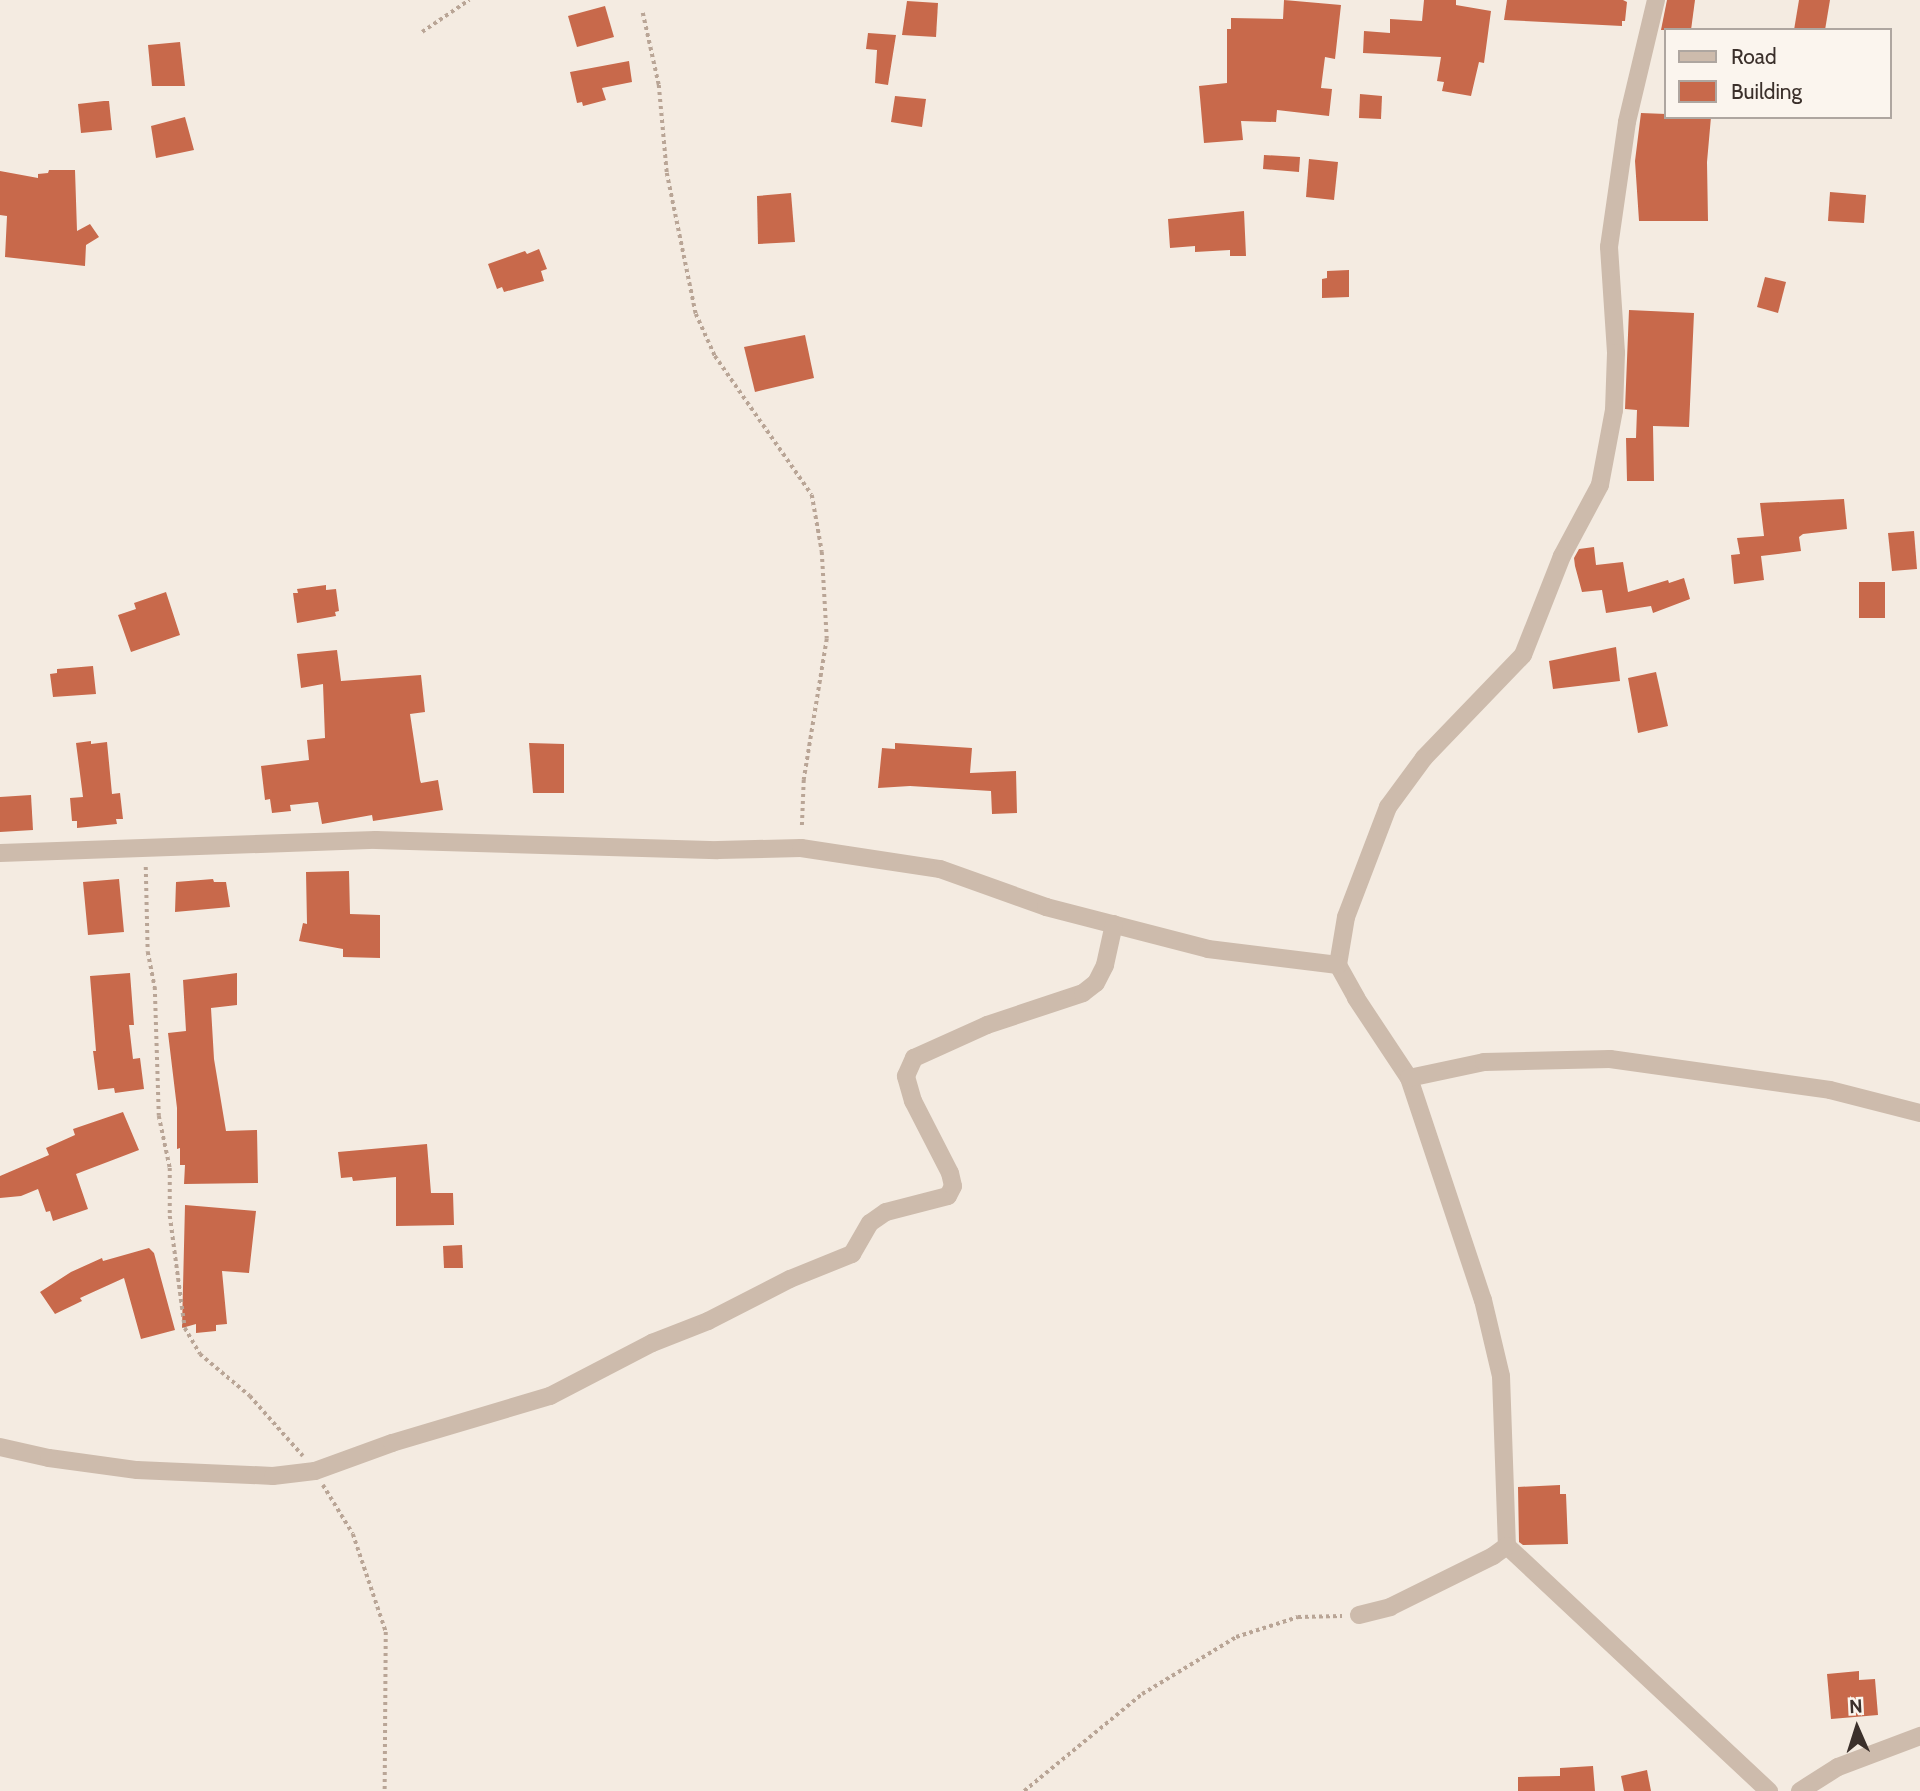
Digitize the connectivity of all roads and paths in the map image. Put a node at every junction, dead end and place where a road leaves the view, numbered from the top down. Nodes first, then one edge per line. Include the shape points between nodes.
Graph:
1 (469, 0) edge
2 (1656, 0) edge
3 (643, 13) dead end
4 (422, 32) dead end
5 (145, 847) junction
6 (801, 848) junction
7 (0, 853) edge
8 (1114, 924) junction
9 (1338, 965) junction
10 (1409, 1078) junction
11 (1920, 1113) edge
12 (0, 1447) edge
13 (314, 1471) junction
14 (1507, 1546) junction
15 (1359, 1615) joint
16 (1920, 1736) edge
17 (384, 1791) edge
18 (1024, 1791) edge
19 (1769, 1791) edge
20 (1800, 1791) edge

1 - 4 path
2 - 9 street via 1627,122 1609,247 1616,353 1614,411 1600,485 1562,556 1523,655 1424,758 1388,807 1346,917
3 - 6 path via 659,85 669,185 696,314 715,356 812,495 822,552 827,639 804,780
5 - 6 street via 376,840 718,850
5 - 7 street
5 - 13 path via 159,1116 170,1168 170,1216 185,1328 200,1354 289,1436
6 - 8 street via 940,869 1045,907
8 - 9 street via 1208,949
8 - 13 street via 1105,965 1096,983 1083,993 987,1025 914,1058 906,1076 950,1173 953,1186 948,1196 886,1212 870,1223 852,1254 652,1343 550,1396
9 - 10 street
10 - 11 street via 1484,1062 1610,1059 1830,1090
10 - 14 street via 1483,1300 1502,1376
12 - 13 street via 137,1470 273,1476
13 - 17 path via 353,1534 386,1632
14 - 15 street via 1390,1607
14 - 19 street
15 - 18 path via 1298,1617 1236,1637 1142,1694
16 - 20 street via 1838,1768

